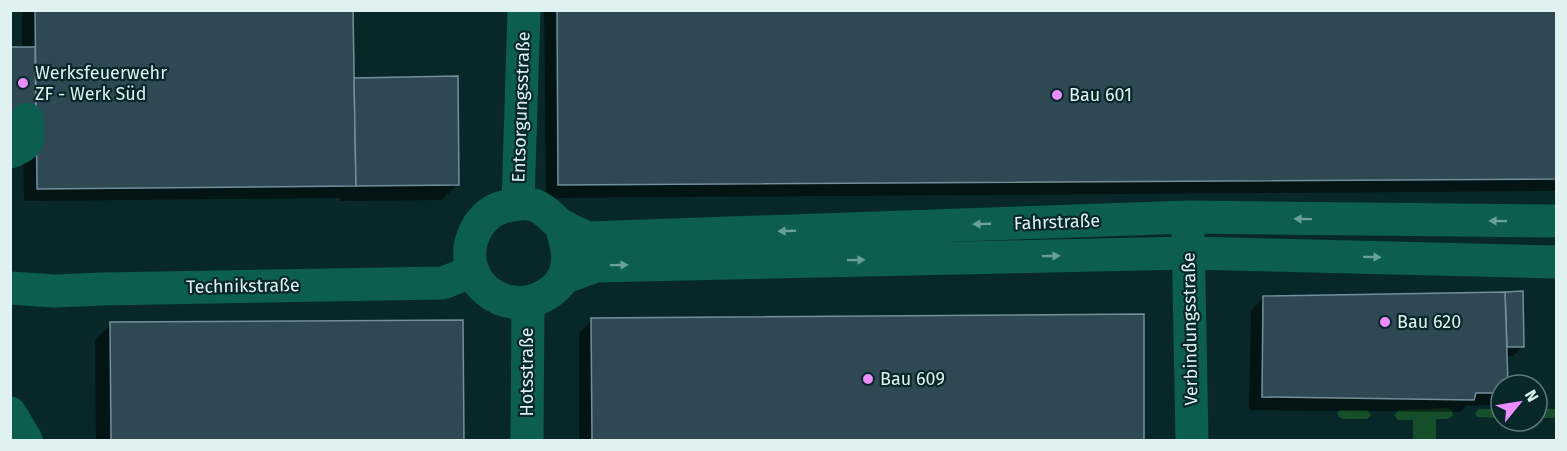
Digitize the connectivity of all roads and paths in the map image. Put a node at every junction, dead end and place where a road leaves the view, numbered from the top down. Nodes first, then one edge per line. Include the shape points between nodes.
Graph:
1 (524, 10) edge
2 (518, 203) junction
3 (1189, 217) junction
4 (1456, 220) junction
5 (1557, 221) edge
6 (561, 226) junction
7 (1188, 253) junction
8 (1454, 260) junction
9 (1557, 262) edge
10 (473, 271) junction
11 (563, 278) junction
12 (10, 288) edge
13 (528, 303) junction
14 (10, 413) edge
15 (26, 441) edge
16 (527, 441) edge
17 (1192, 441) edge

1 - 2 lane, Entsorgungsstraße
2 - 6 lane via 534,205 549,213
2 - 10 lane via 495,209 482,220 469,252
4 -> 3 lane, Fahrstraße
3 -> 6 lane, Fahrstraße via 588,238
3 - 7 lane, Verbindungsstraße
5 -> 4 lane, Fahrstraße
4 - 8 lane
6 - 11 lane via 569,262
7 -> 8 lane, Fahrstraße
11 -> 7 lane, Fahrstraße via 596,266
7 - 17 lane, Verbindungsstraße
8 - 9 lane, Fahrstraße
10 - 12 lane, Technikstraße via 442,283 55,291
10 - 13 lane via 490,295 510,303
11 - 13 lane via 544,297
13 - 16 lane, Hotsstraße
14 - 15 lane

